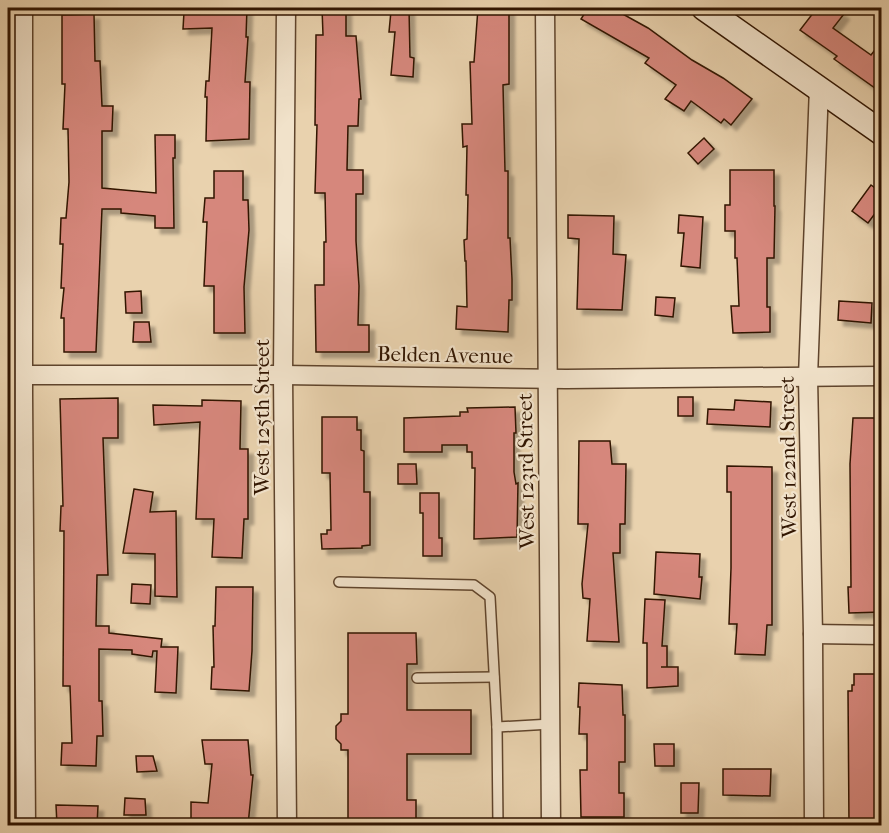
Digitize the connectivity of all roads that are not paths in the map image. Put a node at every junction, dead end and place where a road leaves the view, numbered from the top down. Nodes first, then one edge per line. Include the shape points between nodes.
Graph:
1 (23, 8) edge
2 (286, 8) edge
3 (545, 8) edge
4 (704, 8) edge
5 (819, 87) junction
6 (882, 132) edge
7 (15, 375) edge
8 (283, 375) junction
9 (882, 376) edge
10 (808, 377) junction
11 (547, 379) junction
12 (339, 582) dead end
13 (813, 634) junction
14 (882, 635) edge
15 (494, 677) junction
16 (417, 678) dead end
17 (551, 724) junction
18 (497, 727) junction
19 (26, 825) edge
20 (287, 825) edge
21 (498, 825) edge
22 (551, 825) edge
23 (814, 825) edge

1 - 7 street
2 - 8 street, West 125th Street
3 - 11 street, West 123rd Street
4 - 5 street
5 - 6 street
5 - 10 street, West 122nd Street
7 - 8 street, Belden Avenue
7 - 19 street
8 - 11 street, Belden Avenue
8 - 20 street, West 125th Street
9 - 10 street, Belden Avenue
10 - 11 street, Belden Avenue
10 - 13 street, West 122nd Street
11 - 17 street, West 123rd Street
12 - 15 lane via 474,585 490,597
13 - 14 street
13 - 23 street, West 122nd Street
15 - 16 lane
15 - 18 lane
17 - 18 lane
17 - 22 street, West 123rd Street
18 - 21 lane

